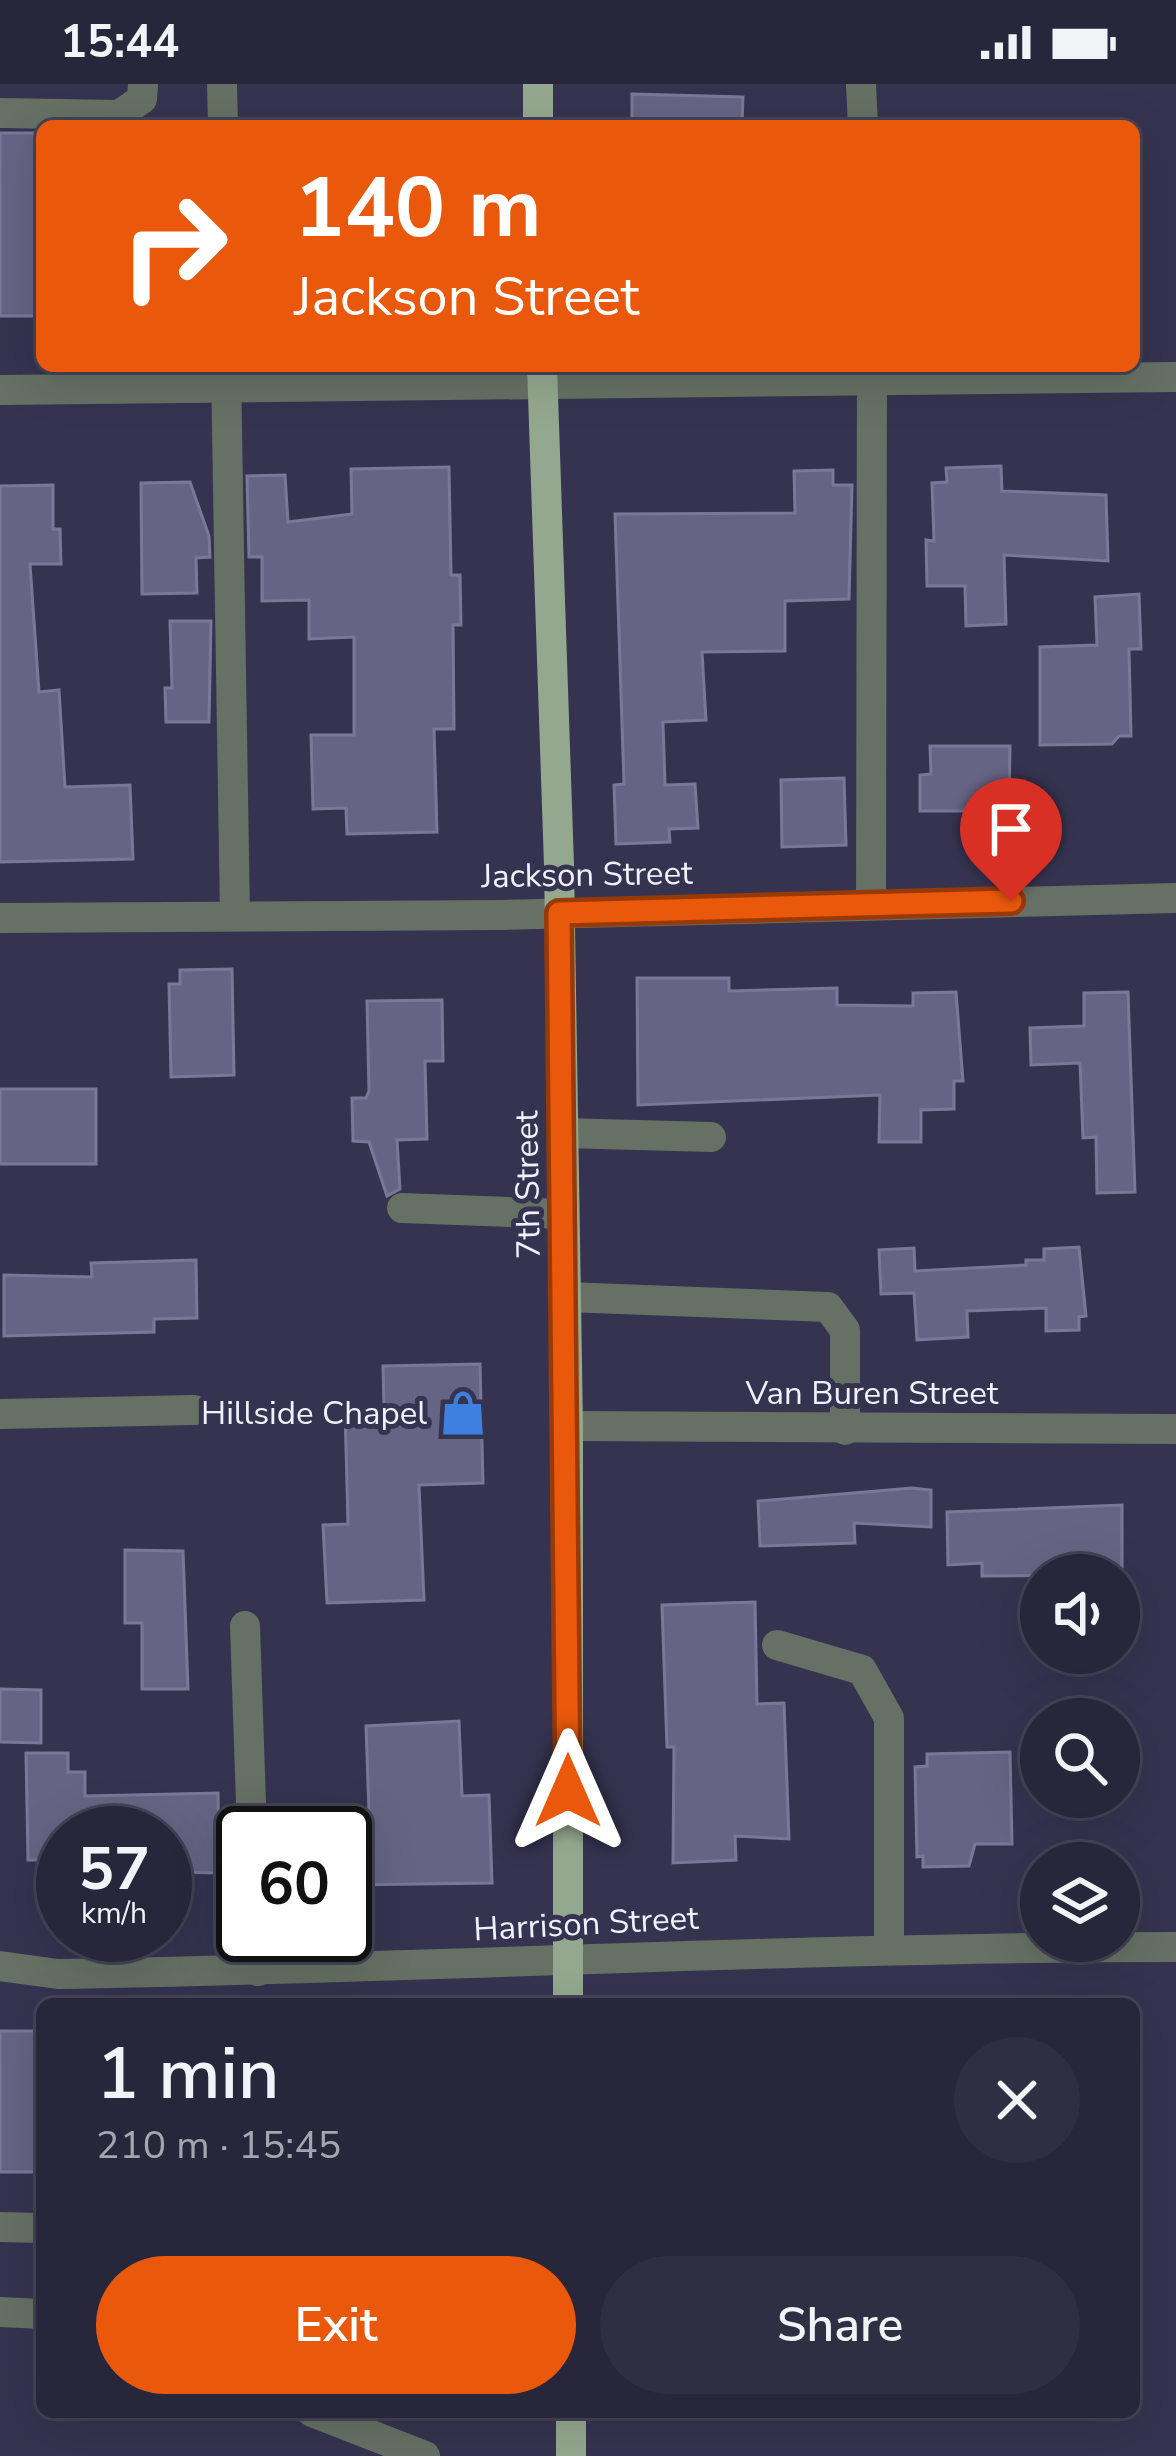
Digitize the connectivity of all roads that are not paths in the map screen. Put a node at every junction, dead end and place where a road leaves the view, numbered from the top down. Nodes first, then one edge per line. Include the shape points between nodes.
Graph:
1 (143, 84) edge
2 (222, 84) edge
3 (538, 84) edge
4 (861, 84) edge
5 (0, 112) edge
6 (223, 120) edge
7 (538, 120) edge
8 (863, 120) edge
9 (872, 373) edge
10 (542, 375) edge
11 (430, 376) edge
12 (226, 377) edge
13 (1176, 377) edge
14 (0, 390) edge
15 (1176, 898) edge
16 (872, 902) junction
17 (559, 913) junction
18 (235, 916) junction
19 (0, 918) edge
20 (563, 1133) junction
21 (711, 1137) dead end
22 (402, 1208) dead end
23 (564, 1214) junction
24 (566, 1297) junction
25 (194, 1410) dead end
26 (0, 1414) edge
27 (568, 1426) junction
28 (1176, 1429) edge
29 (845, 1430) junction
30 (245, 1626) dead end
31 (777, 1645) dead end
32 (251, 1806) edge
33 (889, 1947) junction
34 (1176, 1947) edge
35 (568, 1960) junction
36 (258, 1962) edge
37 (0, 1966) edge
38 (258, 1971) junction
39 (568, 1998) edge
40 (0, 2227) edge
41 (36, 2228) edge
42 (0, 2312) edge
43 (36, 2314) edge
44 (571, 2418) edge
45 (359, 2422) edge
46 (425, 2456) edge
47 (571, 2456) edge

1 - 5 street via 142,99 119,115
2 - 6 street
3 - 7 main road
4 - 8 street
9 - 10 street
9 - 13 street
9 - 16 street
10 - 11 street
10 - 17 main road, 7th Street
11 - 12 street
12 - 14 street
12 - 18 street
15 - 16 street, Jackson Street
16 - 17 street, Jackson Street
17 - 18 street, Jackson Street
17 - 20 main road, 7th Street
18 - 19 street, Jackson Street
20 - 21 street
20 - 23 main road, 7th Street
22 - 23 street
23 - 24 main road, 7th Street
24 - 27 main road, 7th Street
24 - 29 street via 828,1307 845,1330
25 - 26 street
27 - 29 street, Van Buren Street
27 - 35 main road, 7th Street
28 - 29 street, Van Buren Street
30 - 32 street
31 - 33 street via 862,1670 889,1718
33 - 34 street, Harrison Street
33 - 35 street, Harrison Street
35 - 38 street, Harrison Street
35 - 39 main road, 7th Street
36 - 38 street
37 - 38 street, Harrison Street via 58,1975
40 - 41 street
42 - 43 street
44 - 47 main road
45 - 46 street

